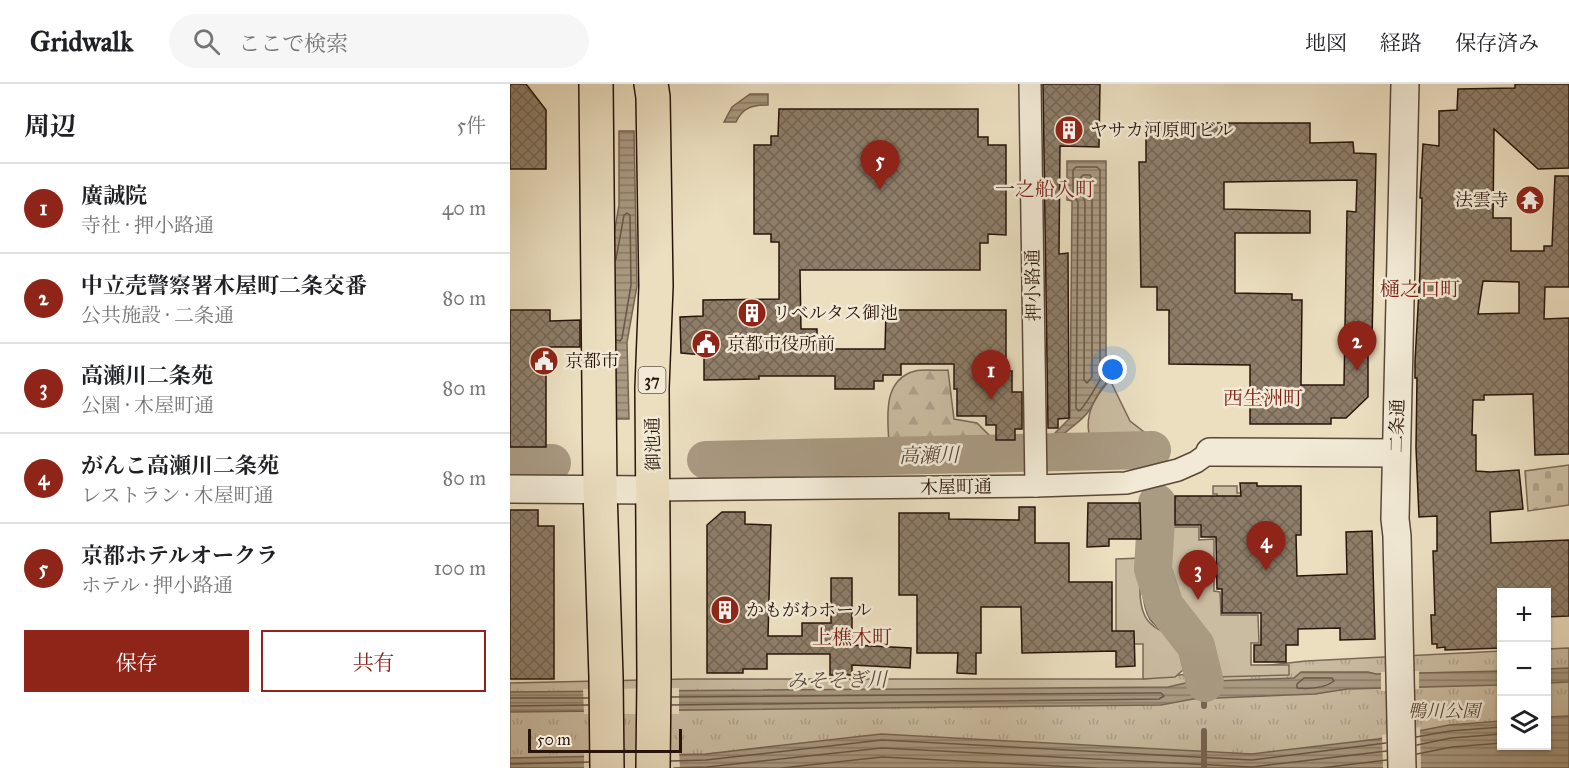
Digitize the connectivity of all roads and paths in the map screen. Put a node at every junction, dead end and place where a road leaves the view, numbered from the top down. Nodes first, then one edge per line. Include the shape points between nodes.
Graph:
1 (596, 84) edge
2 (651, 84) edge
3 (1030, 84) edge
4 (1405, 84) edge
5 (1210, 452) joint
6 (1396, 453) junction
7 (1036, 476) junction
8 (510, 489) edge
9 (600, 490) junction
10 (653, 490) junction
11 (607, 768) edge
12 (653, 768) edge
13 (1401, 768) edge

1 - 9 main road
2 - 10 main road, 御池通 / 37 via 656,286
3 - 7 street, 押小路通
4 - 6 street, 二条通
5 - 6 street, 木屋町通
5 - 7 street, 木屋町通 via 1178,470 1126,483
6 - 13 street, 二条通
7 - 10 street, 木屋町通
8 - 9 street, 木屋町通
9 - 10 street, 木屋町通
9 - 11 main road
10 - 12 main road, 御池通 / 37

